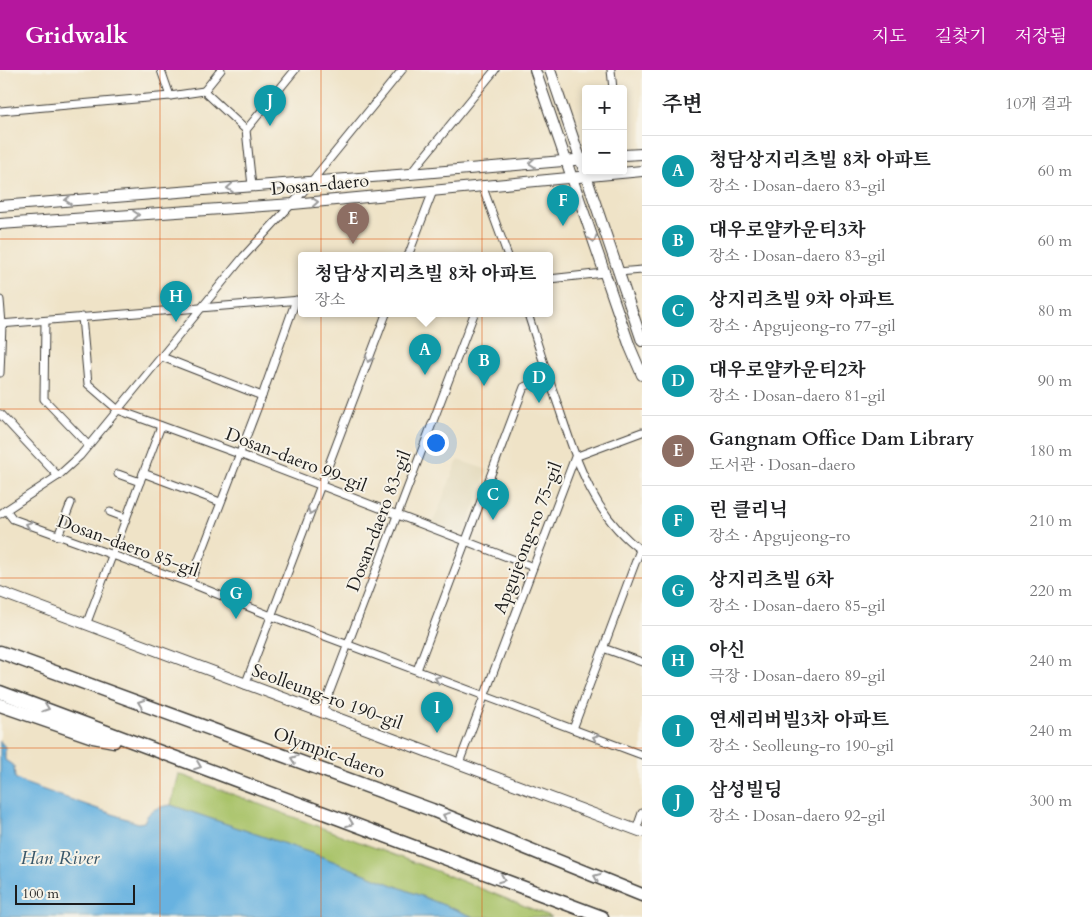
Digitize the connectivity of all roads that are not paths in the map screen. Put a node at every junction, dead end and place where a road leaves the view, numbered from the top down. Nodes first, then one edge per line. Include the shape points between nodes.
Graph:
1 (161, 70) edge
2 (221, 70) edge
3 (295, 70) edge
4 (402, 70) edge
5 (495, 70) edge
6 (535, 70) edge
7 (550, 70) edge
8 (612, 70) edge
9 (613, 85) edge
10 (204, 91) junction
11 (170, 96) junction
12 (0, 111) edge
13 (246, 130) junction
14 (642, 154) edge
15 (582, 156) edge
16 (627, 156) edge
17 (582, 159) edge
18 (568, 161) junction
19 (642, 171) edge
20 (627, 172) edge
21 (410, 174) junction
22 (585, 175) joint
23 (572, 176) junction
24 (310, 182) junction
25 (482, 185) junction
26 (252, 186) junction
27 (433, 191) junction
28 (293, 204) junction
29 (0, 206) edge
30 (0, 224) edge
31 (410, 252) edge
32 (507, 252) edge
33 (642, 270) edge
34 (618, 272) junction
35 (604, 273) junction
36 (553, 279) edge
37 (0, 300) edge
38 (298, 300) edge
39 (298, 303) edge
40 (203, 307) junction
41 (82, 317) junction
42 (385, 317) edge
43 (473, 317) edge
44 (529, 317) edge
45 (45, 320) junction
46 (1, 324) edge
47 (642, 341) edge
48 (162, 357) junction
49 (0, 373) edge
50 (642, 375) edge
51 (548, 376) junction
52 (262, 396) junction
53 (118, 410) junction
54 (0, 414) edge
55 (161, 426) junction
56 (642, 432) edge
57 (88, 445) junction
58 (239, 454) junction
59 (575, 457) junction
60 (143, 473) junction
61 (118, 474) dead end
62 (58, 476) junction
63 (140, 482) junction
64 (321, 486) junction
65 (220, 502) junction
66 (71, 503) dead end
67 (3, 512) edge
68 (110, 512) dead end
69 (397, 514) junction
70 (126, 518) junction
71 (58, 536) junction
72 (466, 540) junction
73 (641, 551) edge
74 (111, 556) junction
75 (533, 567) junction
76 (190, 584) junction
77 (0, 592) edge
78 (271, 616) junction
79 (86, 625) junction
80 (347, 645) junction
81 (604, 648) junction
82 (0, 652) edge
83 (642, 662) edge
84 (417, 670) junction
85 (245, 684) junction
86 (0, 692) edge
87 (484, 696) junction
88 (0, 705) edge
89 (322, 712) junction
90 (573, 729) junction
91 (156, 750) junction
92 (642, 755) edge
93 (459, 763) junction
94 (642, 813) edge
95 (639, 831) edge
96 (642, 895) edge
97 (602, 917) edge

1 - 11 street
2 - 10 street
3 - 13 street
4 - 24 street
5 - 21 street
6 - 18 main road
7 - 15 main road
8 - 9 street
10 - 11 street
10 - 13 street
11 - 12 street
13 - 26 street
14 - 16 main road
17 - 18 main road, Dosan-daero
18 -> 21 main road, Dosan-daero
18 - 23 main road
19 - 20 main road, Dosan-daero
21 - 24 main road, Dosan-daero
22 - 23 main road, Dosan-daero
22 - 34 main road
23 - 25 main road, Dosan-daero
23 -> 35 main road
24 - 26 main road, Dosan-daero
24 - 28 street
25 - 27 main road, Dosan-daero
25 - 32 street
26 -> 29 main road, Dosan-daero
28 -> 27 main road, Dosan-daero
27 - 31 street
30 -> 28 main road, Dosan-daero
28 - 40 street via 244,256
33 - 34 street
34 - 47 main road
35 - 36 street
35 - 50 main road
37 - 46 street
38 - 40 street
39 - 52 street
40 - 41 street
40 - 48 street
41 - 45 street
41 - 53 street, Dosan-daero 99-gil via 88,384
42 -> 64 street
43 - 69 street, Dosan-daero 83-gil
44 - 51 street
45 - 46 street
45 - 57 street via 44,399
46 - 49 street
48 - 52 street
48 - 53 street
51 - 59 street
51 - 72 street via 524,387
52 - 58 street
53 - 55 street, Dosan-daero 99-gil
53 - 57 street
54 - 62 street
55 - 58 street, Dosan-daero 99-gil
55 - 60 street
56 - 59 street, Apgujeong-ro 75-gil
57 - 62 street
58 - 64 street, Dosan-daero 99-gil
58 - 65 street
59 - 73 street via 598,506
59 - 75 street, Apgujeong-ro 75-gil
60 - 63 street
60 - 65 street
61 - 63 street
62 - 67 street
63 - 70 street
64 - 69 street, Dosan-daero 99-gil
64 -> 78 street
65 - 76 street
66 - 71 street
71 -> 67 street, Dosan-daero 85-gil
68 - 70 street
69 - 72 street, Dosan-daero 99-gil
69 - 80 street, Dosan-daero 83-gil
70 - 74 street
71 - 74 street, Dosan-daero 85-gil
72 - 75 street, Dosan-daero 99-gil
72 - 84 street
73 - 81 street
74 - 76 street, Dosan-daero 85-gil
74 - 79 street
75 - 87 street, Apgujeong-ro 75-gil
76 - 78 street, Dosan-daero 85-gil
77 - 79 main road, Seolleung-ro 190-gil
78 - 80 street
78 - 85 street
79 - 85 main road, Seolleung-ro 190-gil
80 - 84 street
80 - 89 street, Dosan-daero 83-gil
81 - 83 street
81 - 90 street
96 -> 82 highway, Olympic-daero via 432,810
87 -> 84 street
85 - 89 main road, Seolleung-ro 190-gil
86 -> 91 highway
87 - 90 street
87 - 93 street, Apgujeong-ro 75-gil
88 - 91 highway via 93,737
89 - 93 main road, Seolleung-ro 190-gil
92 -> 90 street
91 -> 97 highway
93 - 95 main road, Seolleung-ro 190-gil
94 - 95 street

